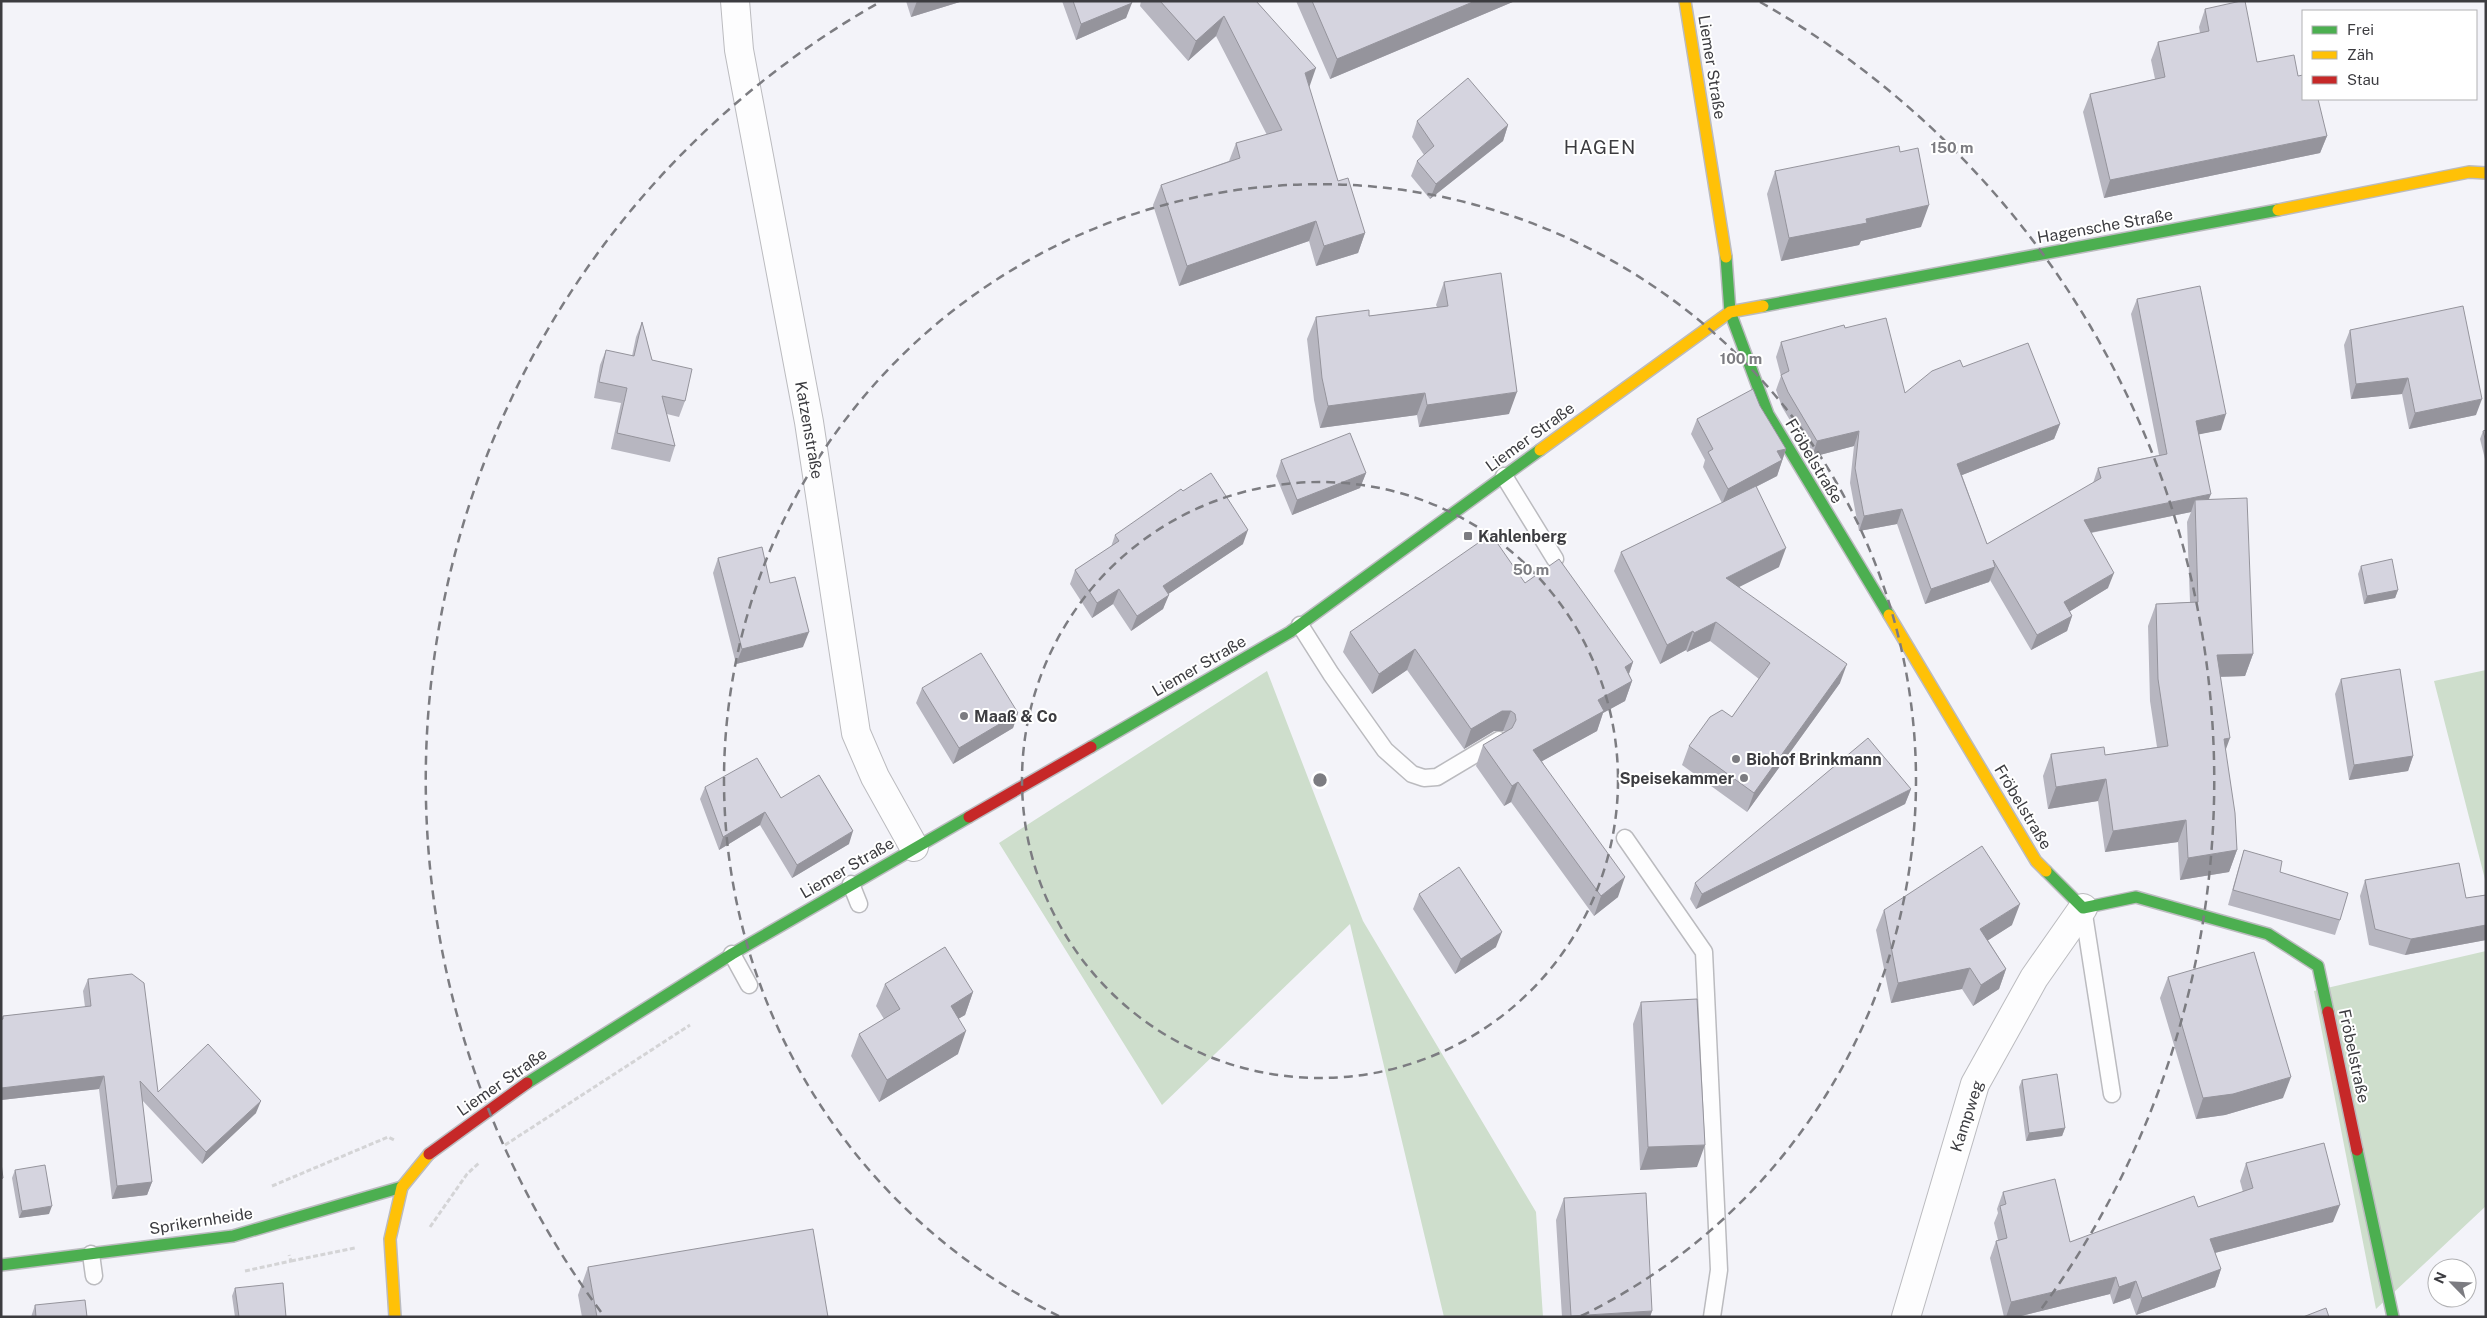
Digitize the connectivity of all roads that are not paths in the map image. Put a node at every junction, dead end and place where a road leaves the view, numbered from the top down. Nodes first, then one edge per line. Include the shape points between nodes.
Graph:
1 (735, 1) edge
2 (1684, 1) edge
3 (2486, 172) edge
4 (1730, 312) junction
5 (1504, 476) junction
6 (1555, 559) edge
7 (1300, 625) junction
8 (1499, 740) edge
9 (1625, 838) dead end
10 (914, 848) junction
11 (851, 884) junction
12 (860, 904) dead end
13 (2084, 908) junction
14 (732, 954) junction
15 (750, 985) dead end
16 (2112, 1094) dead end
17 (402, 1187) junction
18 (91, 1254) junction
19 (1, 1265) edge
20 (94, 1276) dead end
21 (395, 1317) edge
22 (1712, 1317) edge
23 (1906, 1317) edge
24 (2392, 1317) edge

1 - 10 street, Katzenstraße via 739,50 809,422 856,733 875,778
2 - 4 main road, Liemer Straße via 1726,254
3 - 4 main road, Hagensche Straße via 2469,172 2294,208
4 - 5 main road, Liemer Straße
4 - 13 main road, Fröbelstraße via 1768,414 2036,861
5 - 6 lane
5 - 7 main road, Liemer Straße
7 - 8 lane via 1385,750 1412,774 1424,778 1437,777
7 - 10 main road, Liemer Straße
9 - 22 lane via 1704,952 1719,1270
10 - 11 main road, Liemer Straße
11 - 12 lane
11 - 14 main road, Liemer Straße
13 - 16 lane
13 - 23 street, Kampweg via 2034,978 1975,1084
13 - 24 main road, Fröbelstraße via 2136,897 2268,934 2318,966
14 - 15 lane
14 - 17 main road, Liemer Straße via 519,1088 429,1154
17 - 18 main road, Sprikernheide via 233,1236
17 - 21 main road via 390,1239
18 - 19 main road, Sprikernheide
18 - 20 lane

